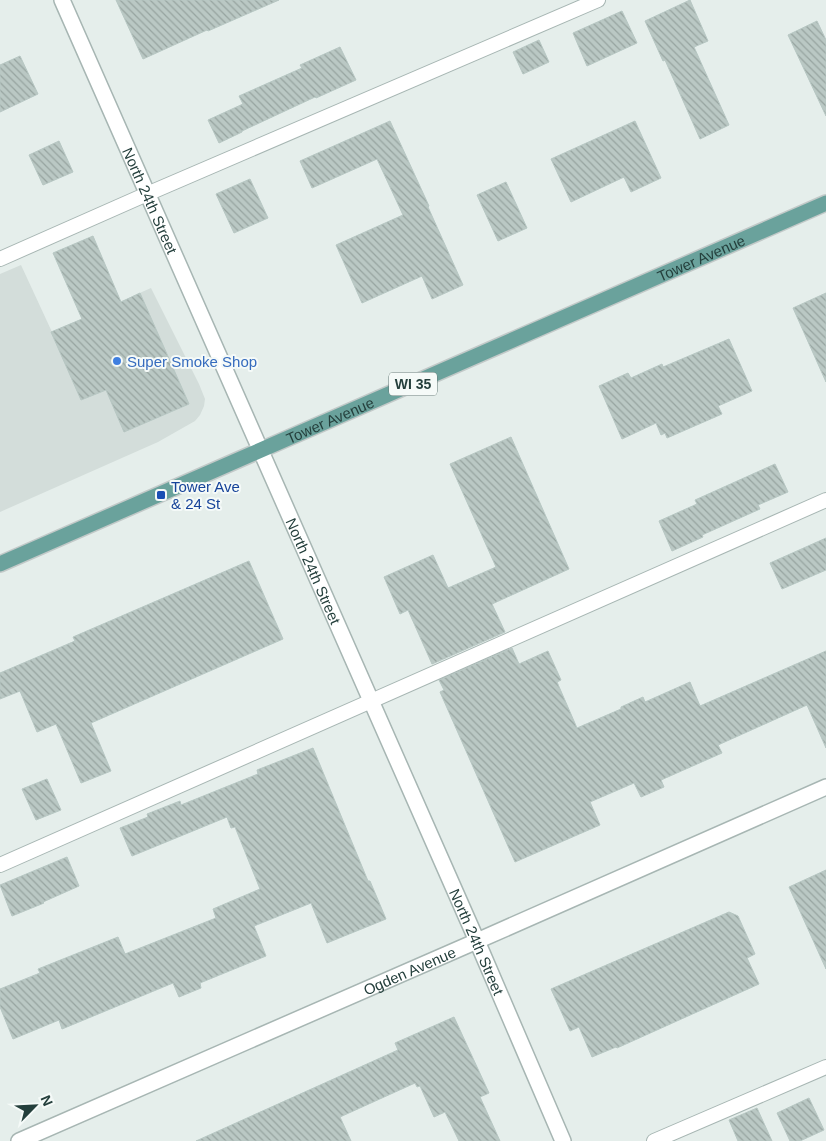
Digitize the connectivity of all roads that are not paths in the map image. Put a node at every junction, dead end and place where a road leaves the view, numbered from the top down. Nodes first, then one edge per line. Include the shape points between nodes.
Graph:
1 (62, 0) edge
2 (598, 0) edge
3 (148, 194) junction
4 (826, 204) edge
5 (0, 259) edge
6 (261, 451) junction
7 (826, 500) edge
8 (0, 564) edge
9 (371, 701) junction
10 (826, 787) edge
11 (0, 866) edge
12 (477, 941) junction
13 (826, 1067) edge
14 (19, 1141) edge
15 (564, 1141) edge
16 (654, 1141) edge

1 - 3 street, North 24th Street
2 - 3 lane
3 - 5 lane
3 - 6 street, North 24th Street
4 - 6 main road, Tower Avenue / WI 35
6 - 8 main road, Tower Avenue / WI 35
6 - 9 street, North 24th Street
7 - 9 lane
9 - 11 lane
9 - 12 street, North 24th Street
10 - 12 street, Ogden Avenue
12 - 14 street, Ogden Avenue
12 - 15 street, North 24th Street
13 - 16 lane

